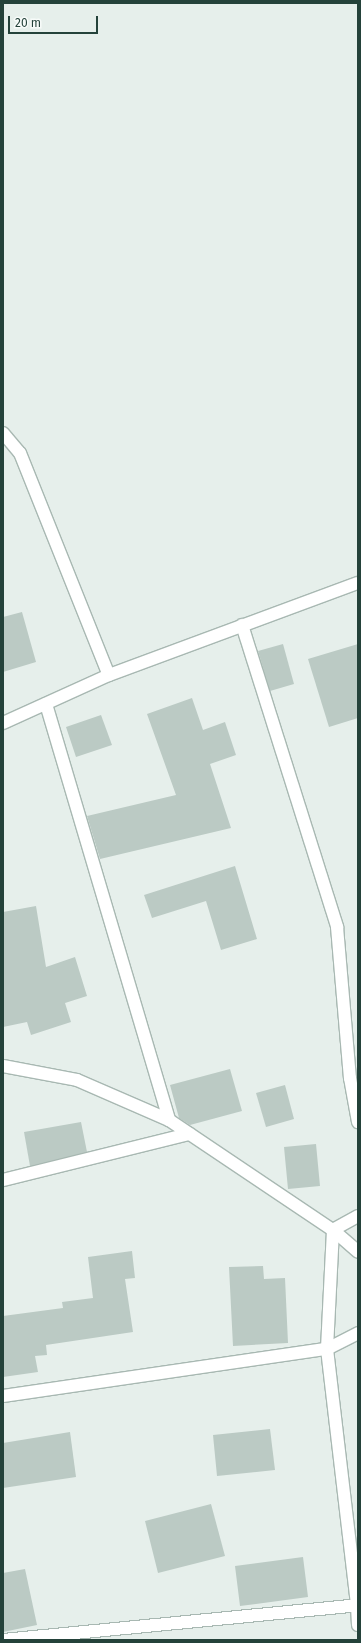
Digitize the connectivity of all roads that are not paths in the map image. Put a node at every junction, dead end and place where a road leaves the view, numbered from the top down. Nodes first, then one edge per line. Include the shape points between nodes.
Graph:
1 (3, 433) edge
2 (358, 583) edge
3 (242, 626) junction
4 (109, 675) junction
5 (46, 704) junction
6 (3, 723) edge
7 (3, 1066) edge
8 (169, 1120) junction
9 (358, 1122) edge
10 (189, 1134) junction
11 (3, 1180) edge
12 (358, 1216) edge
13 (333, 1230) junction
14 (358, 1252) edge
15 (358, 1333) edge
16 (327, 1349) junction
17 (3, 1396) edge
18 (358, 1605) edge
19 (358, 1625) edge
20 (3, 1640) edge

1 - 4 street via 20,453
2 - 3 street
3 - 4 street
3 - 9 street via 337,927 350,1078
4 - 5 street
5 - 6 street
5 - 8 street
7 - 8 street via 77,1080
8 - 10 street
10 - 11 street
10 - 13 street
12 - 13 street
13 - 14 street
13 - 16 street
15 - 16 street
16 - 17 street
16 - 18 street
18 - 19 street
18 - 20 street

